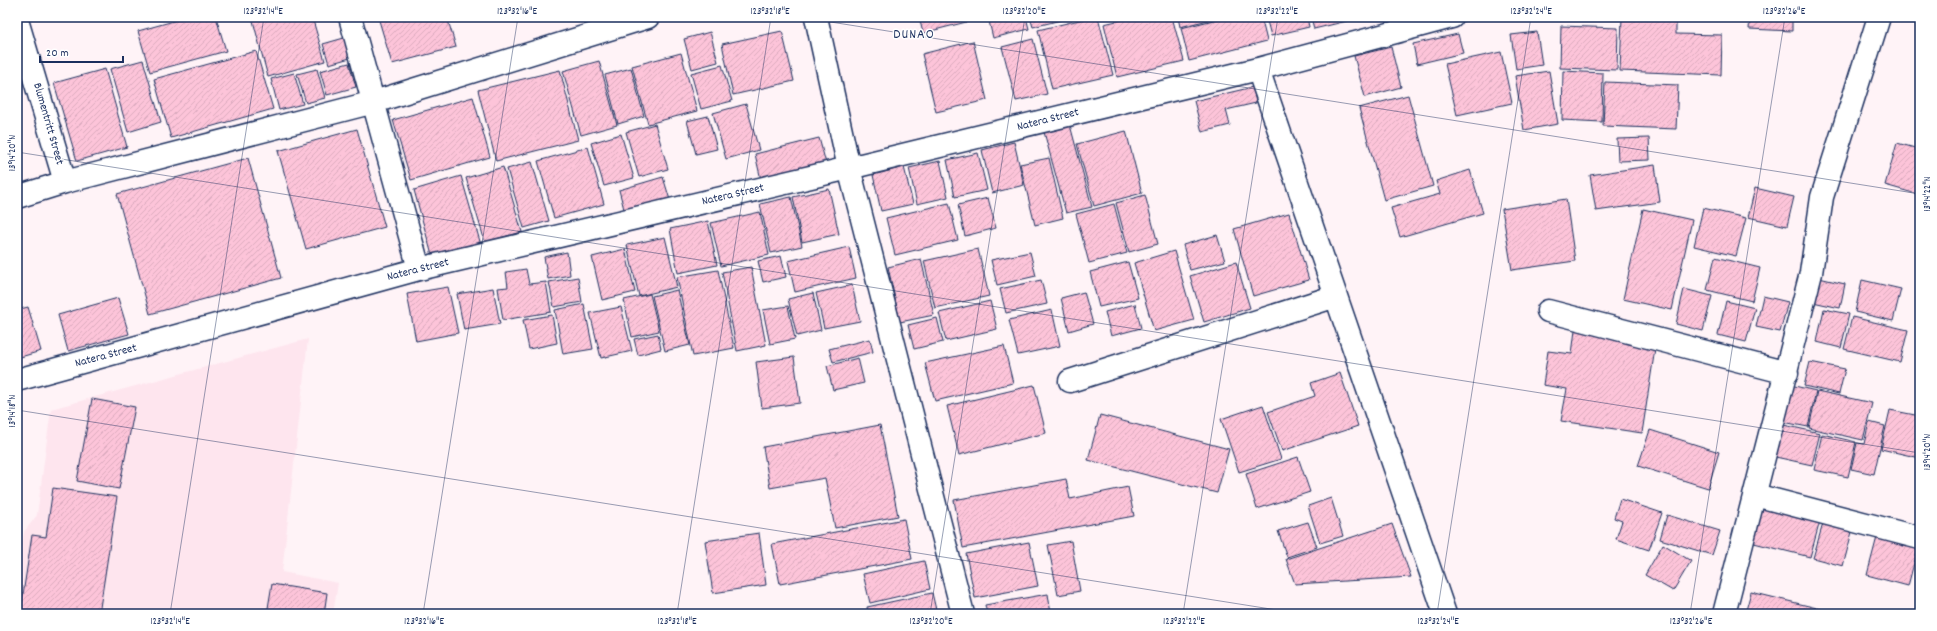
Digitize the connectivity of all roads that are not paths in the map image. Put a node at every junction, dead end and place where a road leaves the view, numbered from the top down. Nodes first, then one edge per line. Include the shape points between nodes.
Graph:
1 (34, 17) edge
2 (350, 17) edge
3 (648, 17) edge
4 (816, 17) edge
5 (1452, 17) edge
6 (1879, 17) edge
7 (17, 21) edge
8 (1258, 69) junction
9 (374, 102) junction
10 (849, 168) junction
11 (65, 182) junction
12 (17, 197) edge
13 (419, 269) junction
14 (1336, 296) junction
15 (1548, 311) dead end
16 (1787, 373) junction
17 (17, 380) edge
18 (1070, 381) dead end
19 (1755, 495) junction
20 (1920, 538) edge
21 (963, 614) edge
22 (1445, 614) edge
23 (1724, 614) edge

1 - 7 street
2 - 9 street
3 - 9 street
4 - 10 street
5 - 8 street, Natera Street
6 - 16 street via 1822,197 1811,273
7 - 11 street, Blumentritt Street
8 - 10 street, Natera Street
8 - 14 street
9 - 11 street
9 - 13 street
10 - 13 street, Natera Street
10 - 21 street
11 - 12 street
13 - 17 street, Natera Street
14 - 18 street
14 - 22 street
15 - 16 street
16 - 19 street
19 - 20 street
19 - 23 street

